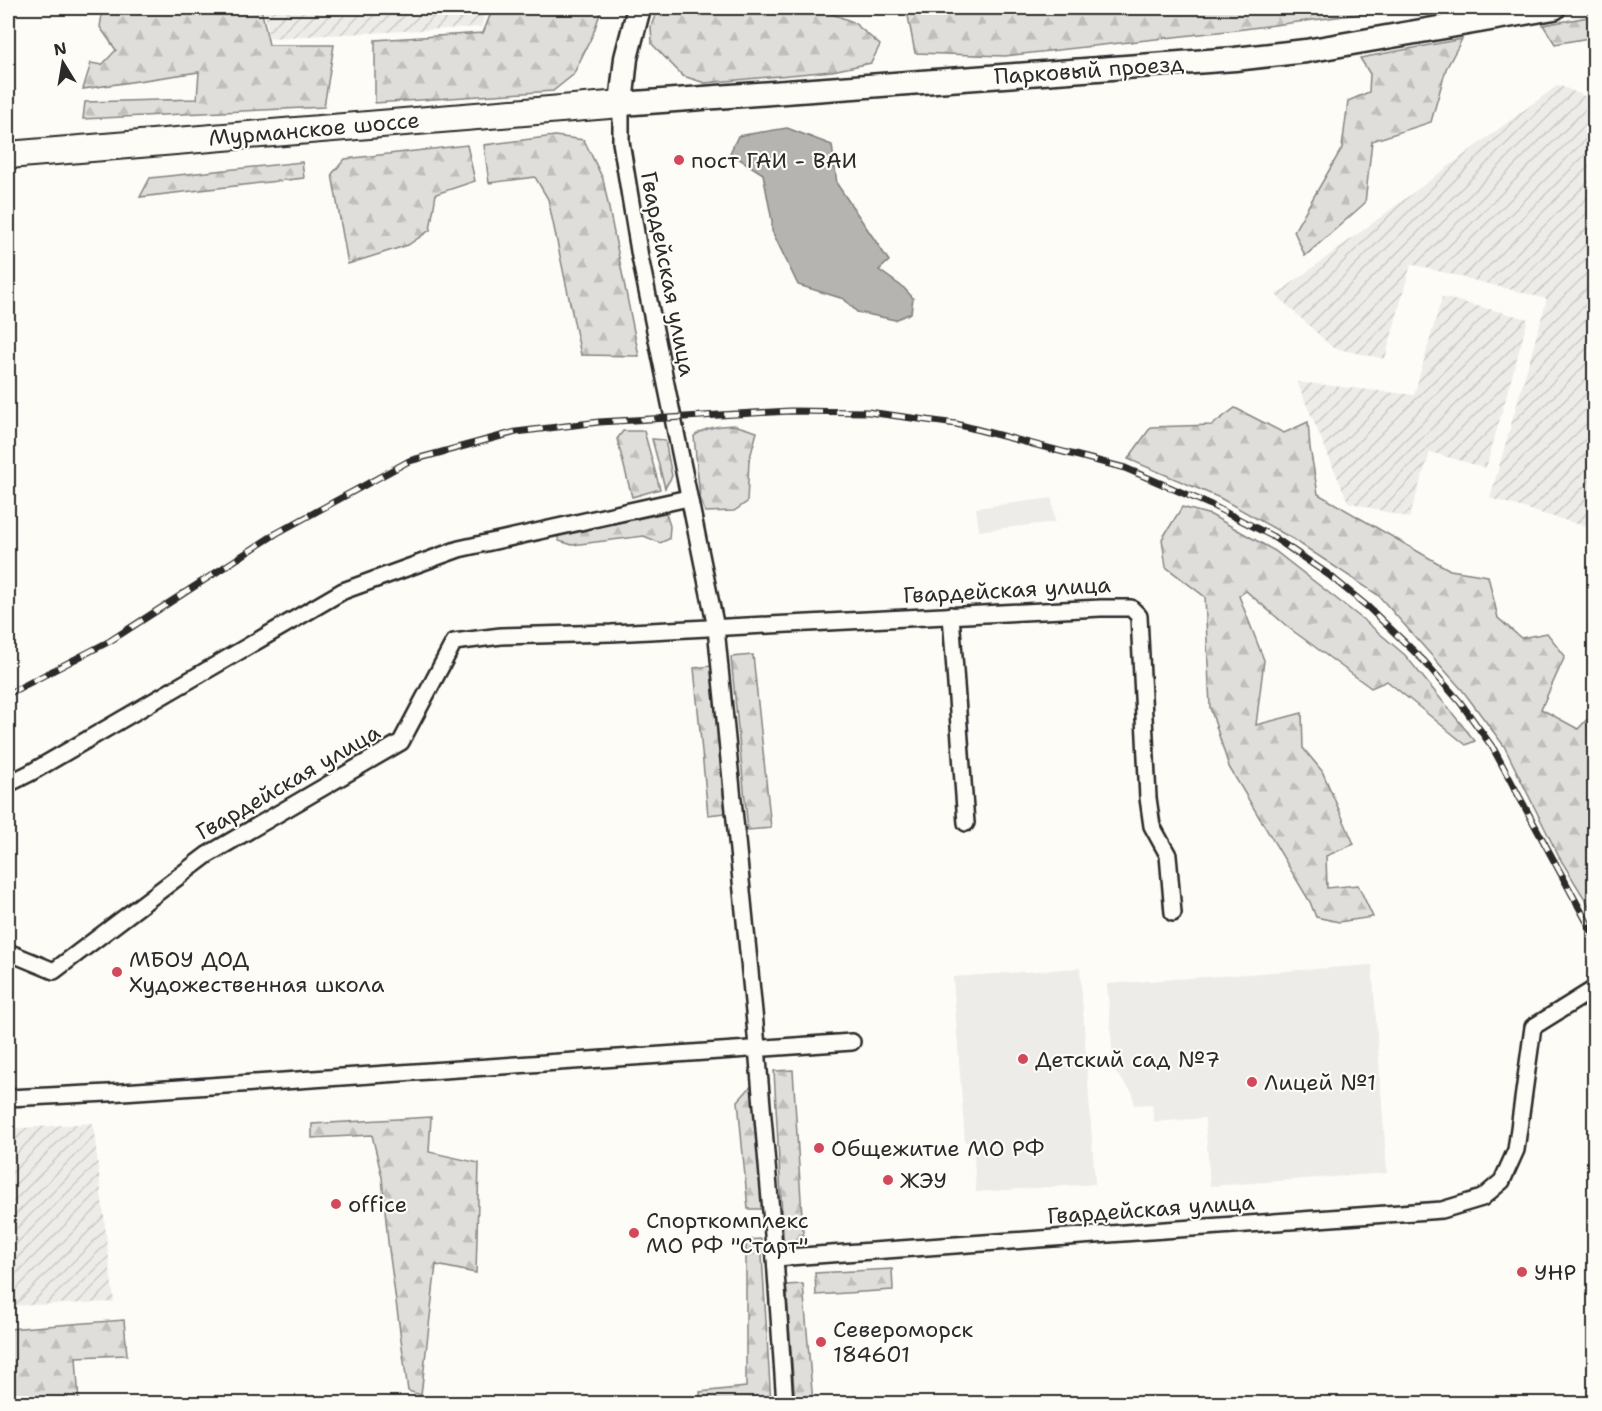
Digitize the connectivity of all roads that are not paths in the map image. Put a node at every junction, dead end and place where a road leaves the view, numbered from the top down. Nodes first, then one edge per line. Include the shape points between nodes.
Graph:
1 (639, 8) edge
2 (1554, 8) edge
3 (621, 104) junction
4 (8, 155) edge
5 (688, 498) junction
6 (951, 615) junction
7 (716, 628) junction
8 (8, 784) edge
9 (966, 823) dead end
10 (1173, 914) dead end
11 (8, 952) edge
12 (1594, 989) edge
13 (852, 1042) dead end
14 (757, 1048) junction
15 (8, 1098) edge
16 (776, 1258) junction
17 (785, 1404) edge

1 - 3 main road via 626,57
2 - 3 main road, Парковый проезд via 1306,51 1235,59
3 - 4 main road, Мурманское шоссе
3 - 5 street, Гвардейская улица via 621,142 640,257
5 - 7 street, Гвардейская улица
5 - 8 street via 459,549 343,591
6 - 7 street, Гвардейская улица
6 - 9 street
6 - 10 street, Гвардейская улица via 1131,608 1139,616 1148,798 1152,826 1168,855
7 - 11 street, Гвардейская улица via 501,636 454,642 401,742 207,855 54,971
7 - 14 street, Гвардейская улица
12 - 16 street, Гвардейская улица via 1533,1027 1516,1150 1502,1181 1482,1198 1442,1210
13 - 14 street
14 - 15 street
14 - 16 street, Гвардейская улица
16 - 17 street

